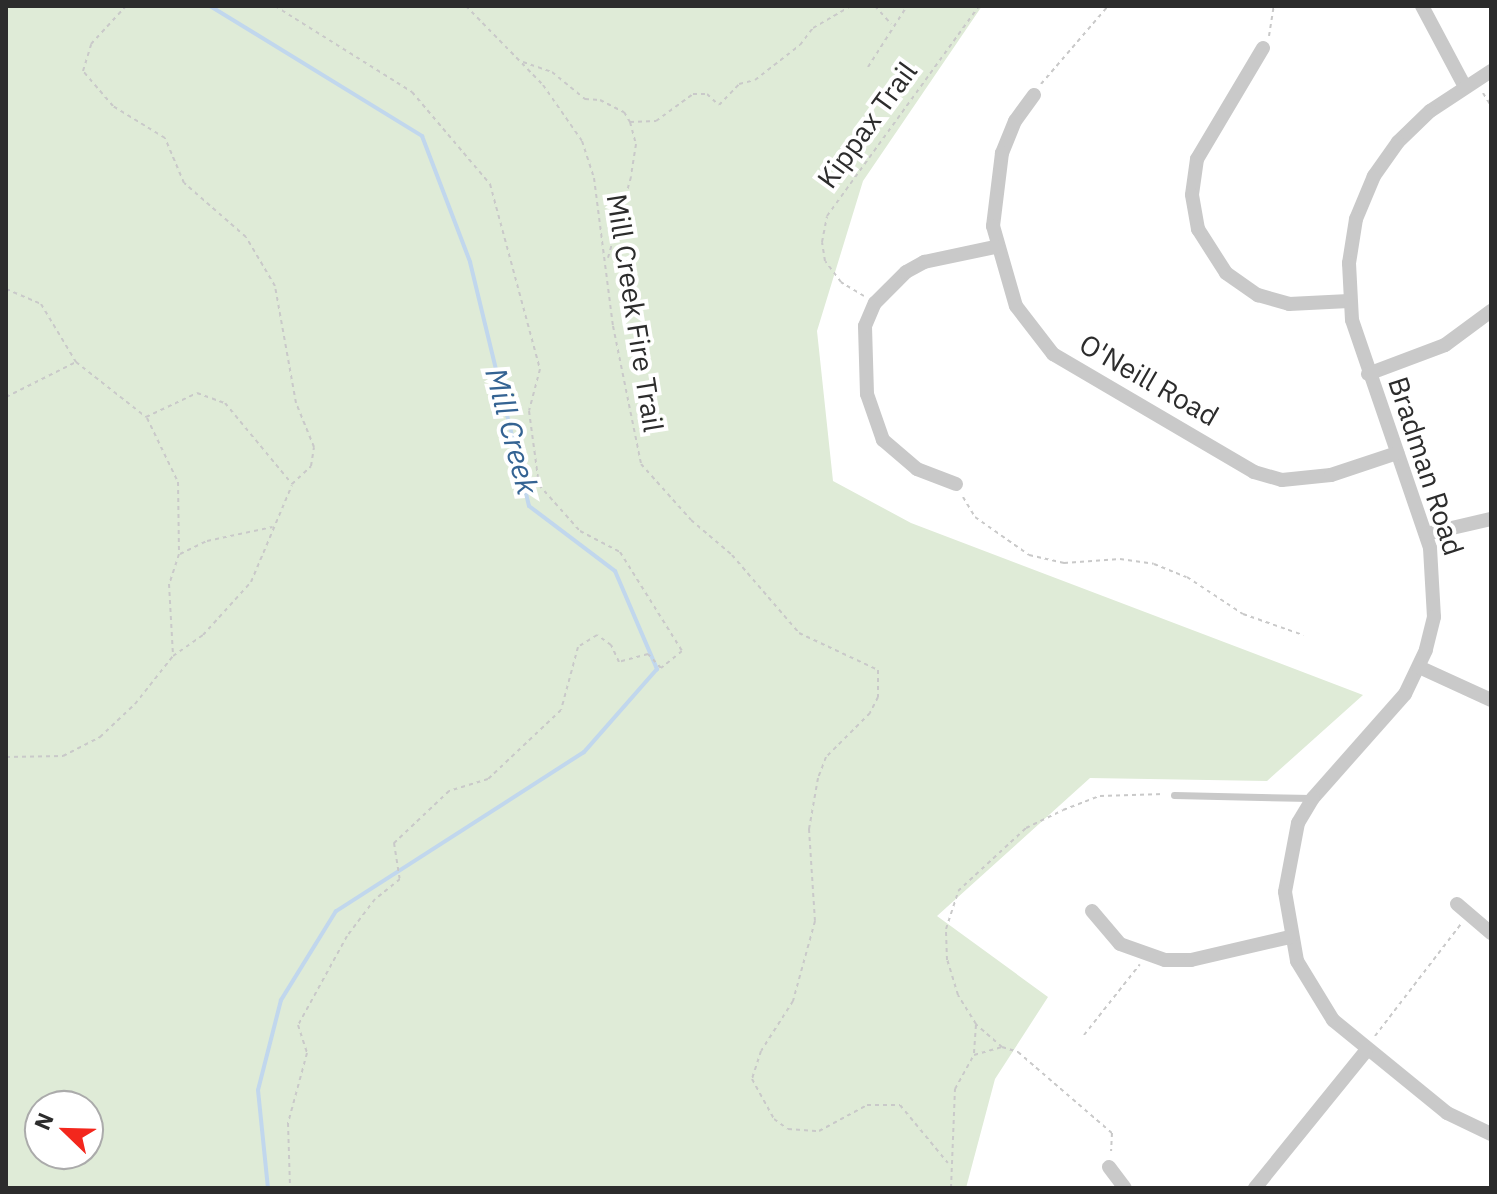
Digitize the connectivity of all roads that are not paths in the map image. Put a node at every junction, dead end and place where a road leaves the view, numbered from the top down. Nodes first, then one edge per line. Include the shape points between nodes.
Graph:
1 (1422, 6) edge
2 (1263, 48) road end
3 (1491, 71) edge
4 (1465, 87) junction
5 (1034, 95) road end
6 (995, 247) junction
7 (1349, 301) junction
8 (1491, 311) edge
9 (1368, 374) junction
10 (1397, 453) junction
11 (956, 484) road end
12 (1491, 519) edge
13 (1426, 534) junction
14 (1419, 667) junction
15 (1491, 700) edge
16 (1174, 795) road end
17 (1313, 798) junction
18 (1457, 904) dead end
19 (1092, 911) dead end
20 (1491, 933) edge
21 (1290, 937) junction
22 (1366, 1051) junction
23 (1491, 1134) edge
24 (1109, 1167) road end
25 (1125, 1188) edge
26 (1255, 1188) edge

1 - 4 street
2 - 7 street via 1197,159 1192,195 1198,229 1226,273 1258,295 1289,304
3 - 4 street, Bradman Road
4 - 7 street, Bradman Road via 1413,126 1374,176 1351,241
5 - 6 street, O'Neill Road via 1015,121 1002,153 993,202
6 - 10 street, O'Neill Road via 1016,306 1053,354 1254,472 1304,481
6 - 11 street via 924,262 891,283 865,326 863,367 883,440 917,469
7 - 9 street, Bradman Road
8 - 9 street via 1445,345
9 - 10 street, Bradman Road
10 - 13 street, Bradman Road
12 - 13 street
13 - 14 street, Bradman Road via 1435,598
14 - 15 street
14 - 17 street, Bradman Road via 1396,705
16 - 17 lane
17 - 21 street, Bradman Road via 1298,823 1286,871
18 - 20 street
19 - 21 street via 1109,934 1146,956 1191,960
21 - 22 street, Bradman Road via 1304,978 1319,1001
22 - 23 street, Bradman Road via 1447,1113
22 - 26 street
24 - 25 street

